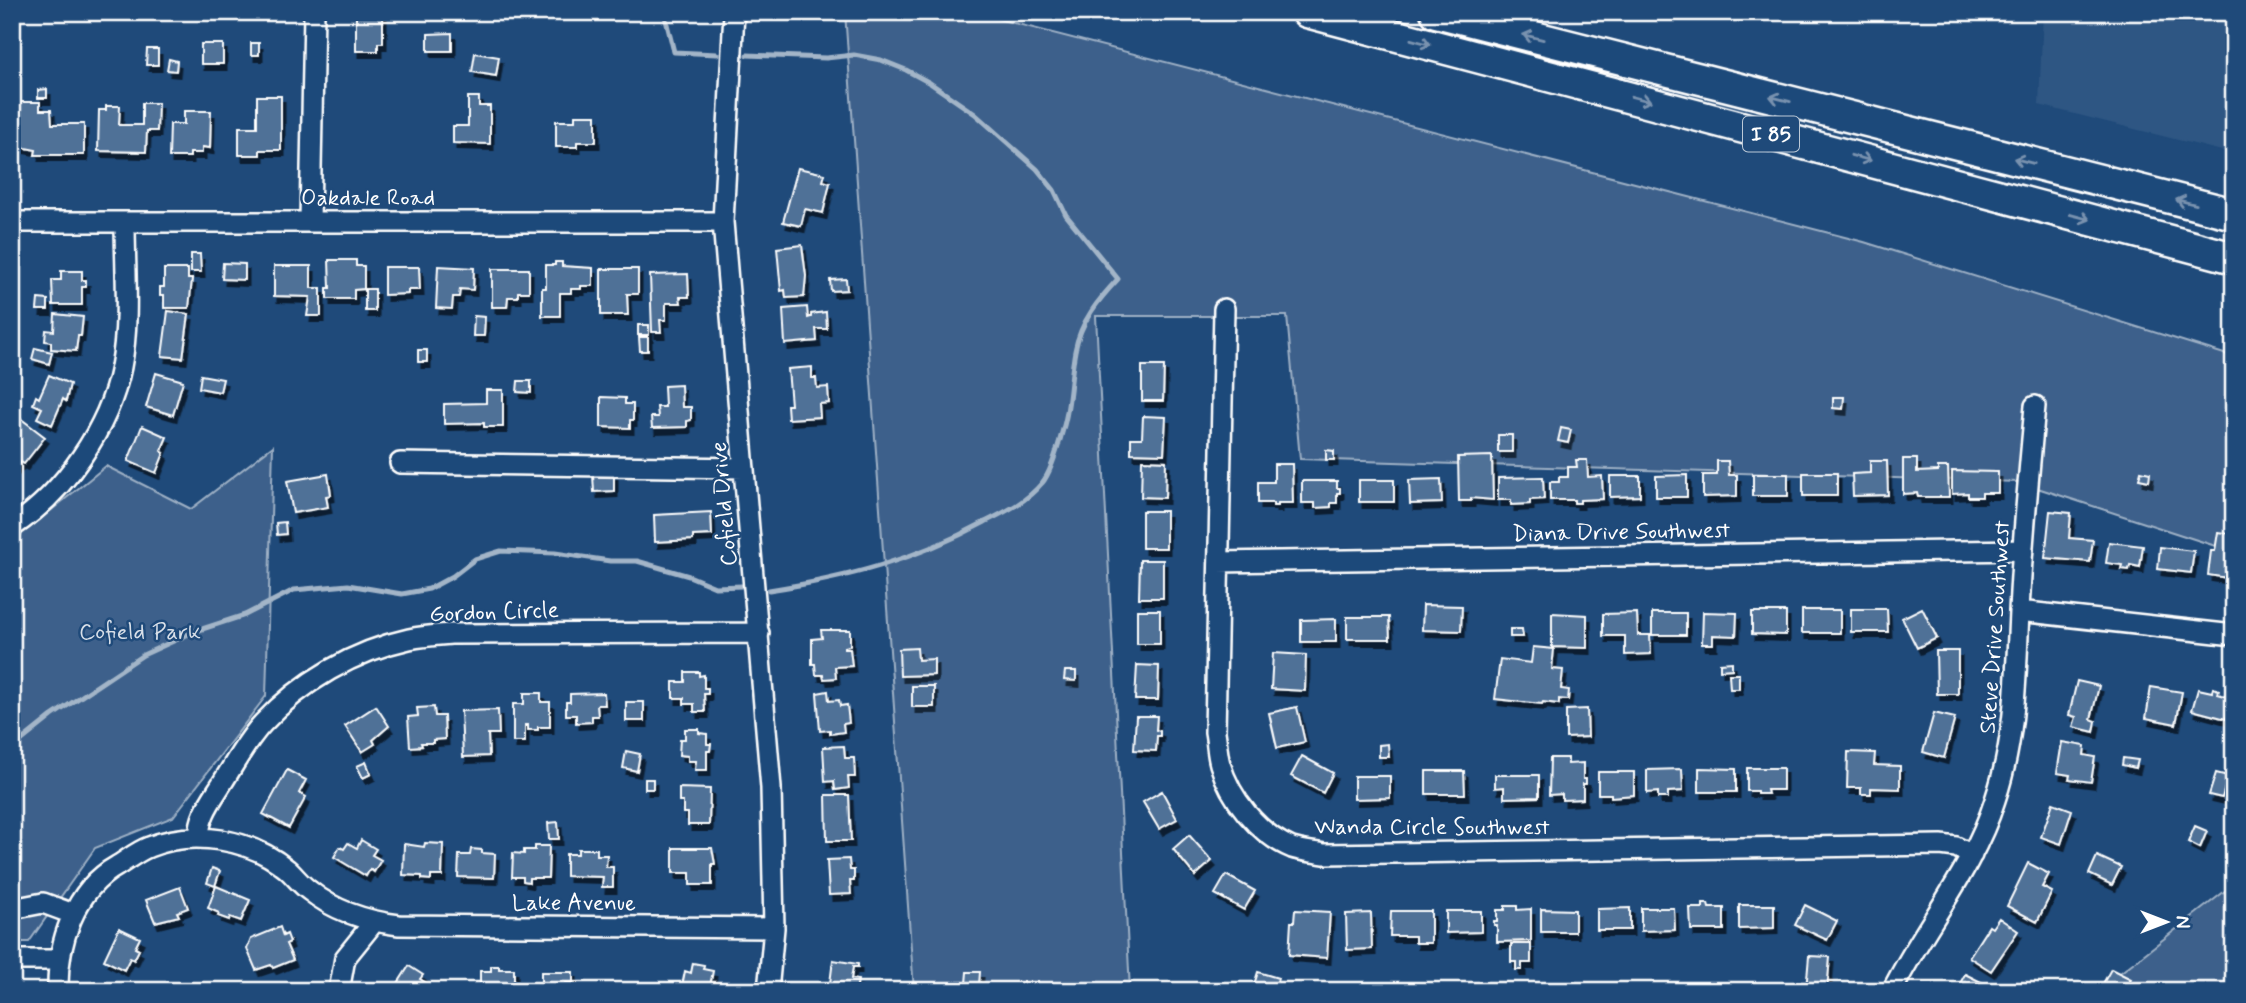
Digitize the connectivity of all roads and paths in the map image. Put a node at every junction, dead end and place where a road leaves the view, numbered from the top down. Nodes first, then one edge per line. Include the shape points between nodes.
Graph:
1 (314, 12) edge
2 (734, 12) edge
3 (1307, 12) edge
4 (1436, 12) edge
5 (2234, 214) edge
6 (310, 221) junction
7 (12, 222) edge
8 (723, 222) junction
9 (125, 223) junction
10 (2234, 258) edge
11 (1224, 309) dead end
12 (2035, 406) dead end
13 (400, 463) dead end
14 (744, 468) junction
15 (12, 527) edge
16 (2023, 550) junction
17 (1219, 562) junction
18 (2019, 611) junction
19 (759, 634) junction
20 (2234, 635) edge
21 (200, 838) junction
22 (1972, 855) junction
23 (12, 909) edge
24 (74, 914) junction
25 (374, 922) junction
26 (774, 928) junction
27 (12, 960) edge
28 (58, 960) junction
29 (58, 991) edge
30 (339, 991) edge
31 (768, 991) edge
32 (1892, 991) edge

1 - 6 street
2 - 8 street, Cofield Drive
3 -> 10 highway, I 85
5 -> 4 highway, I 85
6 - 8 street, Oakdale Road
6 - 9 street, Oakdale Road
7 - 9 street, Oakdale Road
8 - 14 street, Cofield Drive
9 - 15 street via 121,369 104,417 55,492
11 - 17 street, Wanda Circle Southwest
12 - 16 street, Steve Drive Southwest
13 - 14 street
14 - 19 street, Cofield Drive
16 - 17 street, Diana Drive Southwest
16 - 18 street, Steve Drive Southwest
17 - 22 street, Wanda Circle Southwest via 1219,762 1244,809 1267,833 1293,848 1324,854 1941,845
18 - 20 street
18 - 22 street, Steve Drive Southwest via 2010,746 1995,802
19 - 21 street, Gordon Circle via 452,634 370,650 312,680 264,723 205,811
19 - 26 street, Cofield Drive via 771,788
21 - 24 street, Lake Avenue via 149,847 107,872 86,893
21 - 25 street, Lake Avenue via 234,842 261,853 327,903
22 - 32 street, Steve Drive Southwest
23 - 24 street via 43,904
24 - 28 street, Lake Avenue
25 - 26 street, Lake Avenue
25 - 30 street via 345,958
26 - 31 street, Cofield Drive
27 - 28 street
28 - 29 street, Lake Avenue

